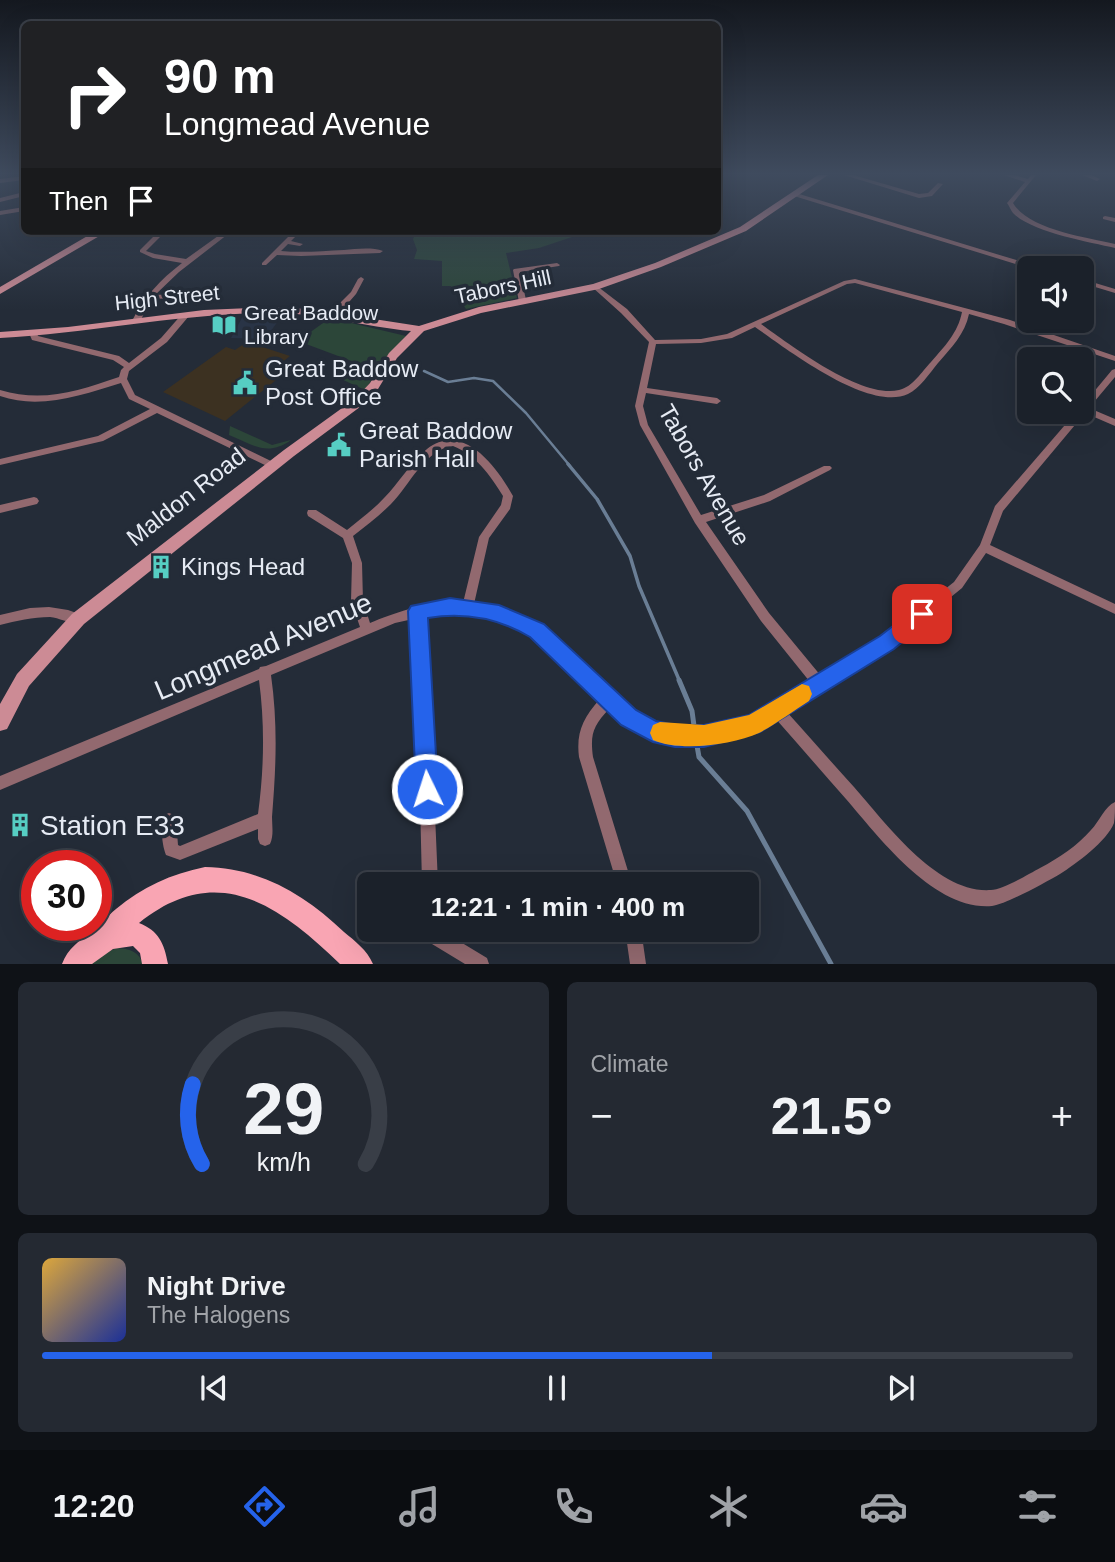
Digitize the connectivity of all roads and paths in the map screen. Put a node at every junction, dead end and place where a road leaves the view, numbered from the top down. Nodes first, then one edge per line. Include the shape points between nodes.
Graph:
1 (756, 220) edge
2 (878, 220) edge
3 (1028, 220) edge
4 (96, 235) edge
5 (159, 235) edge
6 (224, 235) edge
7 (294, 235) edge
8 (286, 242) junction
9 (300, 244) dead end
10 (1115, 246) edge
11 (380, 251) dead end
12 (275, 253) junction
13 (189, 262) junction
14 (1017, 262) edge
15 (264, 264) dead end
16 (557, 265) dead end
17 (360, 279) dead end
18 (1094, 285) edge
19 (595, 287) junction
20 (0, 291) edge
21 (1115, 291) edge
22 (195, 295) dead end
23 (149, 297) junction
24 (522, 300) junction
25 (966, 310) junction
26 (333, 315) junction
27 (186, 316) junction
28 (136, 321) junction
29 (755, 324) junction
30 (420, 329) junction
31 (33, 333) junction
32 (0, 335) edge
33 (653, 342) junction
34 (1115, 359) edge
35 (129, 366) junction
36 (1115, 372) edge
37 (123, 379) junction
38 (642, 390) junction
39 (0, 393) edge
40 (1094, 399) edge
41 (717, 401) dead end
42 (156, 410) junction
43 (1094, 414) edge
44 (1115, 423) edge
45 (1073, 424) edge
46 (0, 462) edge
47 (272, 466) junction
48 (827, 468) dead end
49 (34, 501) dead end
50 (0, 509) edge
51 (312, 513) dead end
52 (699, 520) junction
53 (347, 535) junction
54 (984, 547) junction
55 (468, 607) junction
56 (1115, 609) edge
57 (418, 611) junction
58 (78, 619) junction
59 (0, 620) edge
60 (366, 629) junction
61 (264, 671) junction
62 (818, 682) junction
63 (608, 700) junction
64 (778, 711) junction
65 (0, 722) edge
66 (0, 783) edge
67 (1115, 809) edge
68 (265, 819) junction
69 (169, 820) dead end
70 (265, 839) dead end
71 (430, 872) edge
72 (621, 872) edge
73 (112, 930) edge
74 (112, 935) edge
75 (100, 941) edge
76 (445, 942) edge
77 (635, 942) edge
78 (74, 962) edge
79 (155, 964) edge
80 (360, 964) edge
81 (481, 964) edge
82 (638, 964) edge

1 - 19 street, Tabors Hill via 733,234
2 - 14 street
3 - 10 street
4 - 20 street
5 - 13 street via 142,251
6 - 13 street
7 - 8 street
8 - 9 street
8 - 12 street
11 - 12 street
12 - 15 street
13 - 23 street
16 - 24 street via 516,270
17 - 26 street via 354,293
18 - 21 street
19 - 24 street, Tabors Hill
19 - 33 street
22 - 23 street
23 - 28 street
24 - 30 street, Tabors Hill
25 - 29 street via 855,281
25 - 29 street via 959,333 945,350 913,387 894,394 862,388 831,374
25 - 34 street
26 - 27 street, High Street via 272,310
26 - 30 street, High Street via 383,327
27 - 28 street, High Street
27 - 35 street via 164,340
28 - 31 street, High Street
29 - 33 street via 729,336 701,341
30 - 47 street, Maldon Road via 360,401
31 - 32 street, High Street
31 - 35 street via 35,338 116,358
33 - 38 street, Tabors Avenue
35 - 37 street
36 - 40 street, Longmead Avenue
37 - 39 street via 47,399 12,399
37 - 42 street via 132,397
38 - 41 street
38 - 52 street, Tabors Avenue via 639,407 644,425
42 - 46 street via 100,439
42 - 47 street
43 - 44 street
45 - 54 street, Longmead Avenue via 999,509
47 - 58 street, Maldon Road
48 - 52 street via 767,498
49 - 50 street
51 - 53 street
52 - 62 street, Tabors Avenue via 765,617
53 - 55 street via 389,500 437,446 450,441 469,446 508,496 484,537
53 - 60 street via 357,564 357,601
54 - 56 street
54 - 62 street, Longmead Avenue via 958,585 887,642
55 - 57 street, Longmead Avenue
55 - 63 street, Longmead Avenue via 510,617 537,631
57 - 60 street, Longmead Avenue
57 - 71 street
58 - 59 street via 40,611
58 - 65 street, Maldon Road via 23,680
60 - 61 street, Longmead Avenue
61 - 66 street, Longmead Avenue
61 - 68 street via 271,732
62 - 64 street, Longmead Avenue
63 - 64 street, Longmead Avenue via 639,726 675,736 704,736 753,724
63 - 72 street via 592,717 583,738
64 - 67 street via 906,857 961,894 993,899 1063,866 1105,827
68 - 69 street via 180,853 171,850
68 - 70 street
73 - 80 main road via 133,909 162,891 185,883 232,879 278,896
74 - 79 main road via 133,933 147,940
75 - 78 main road
76 - 81 street
77 - 82 street

